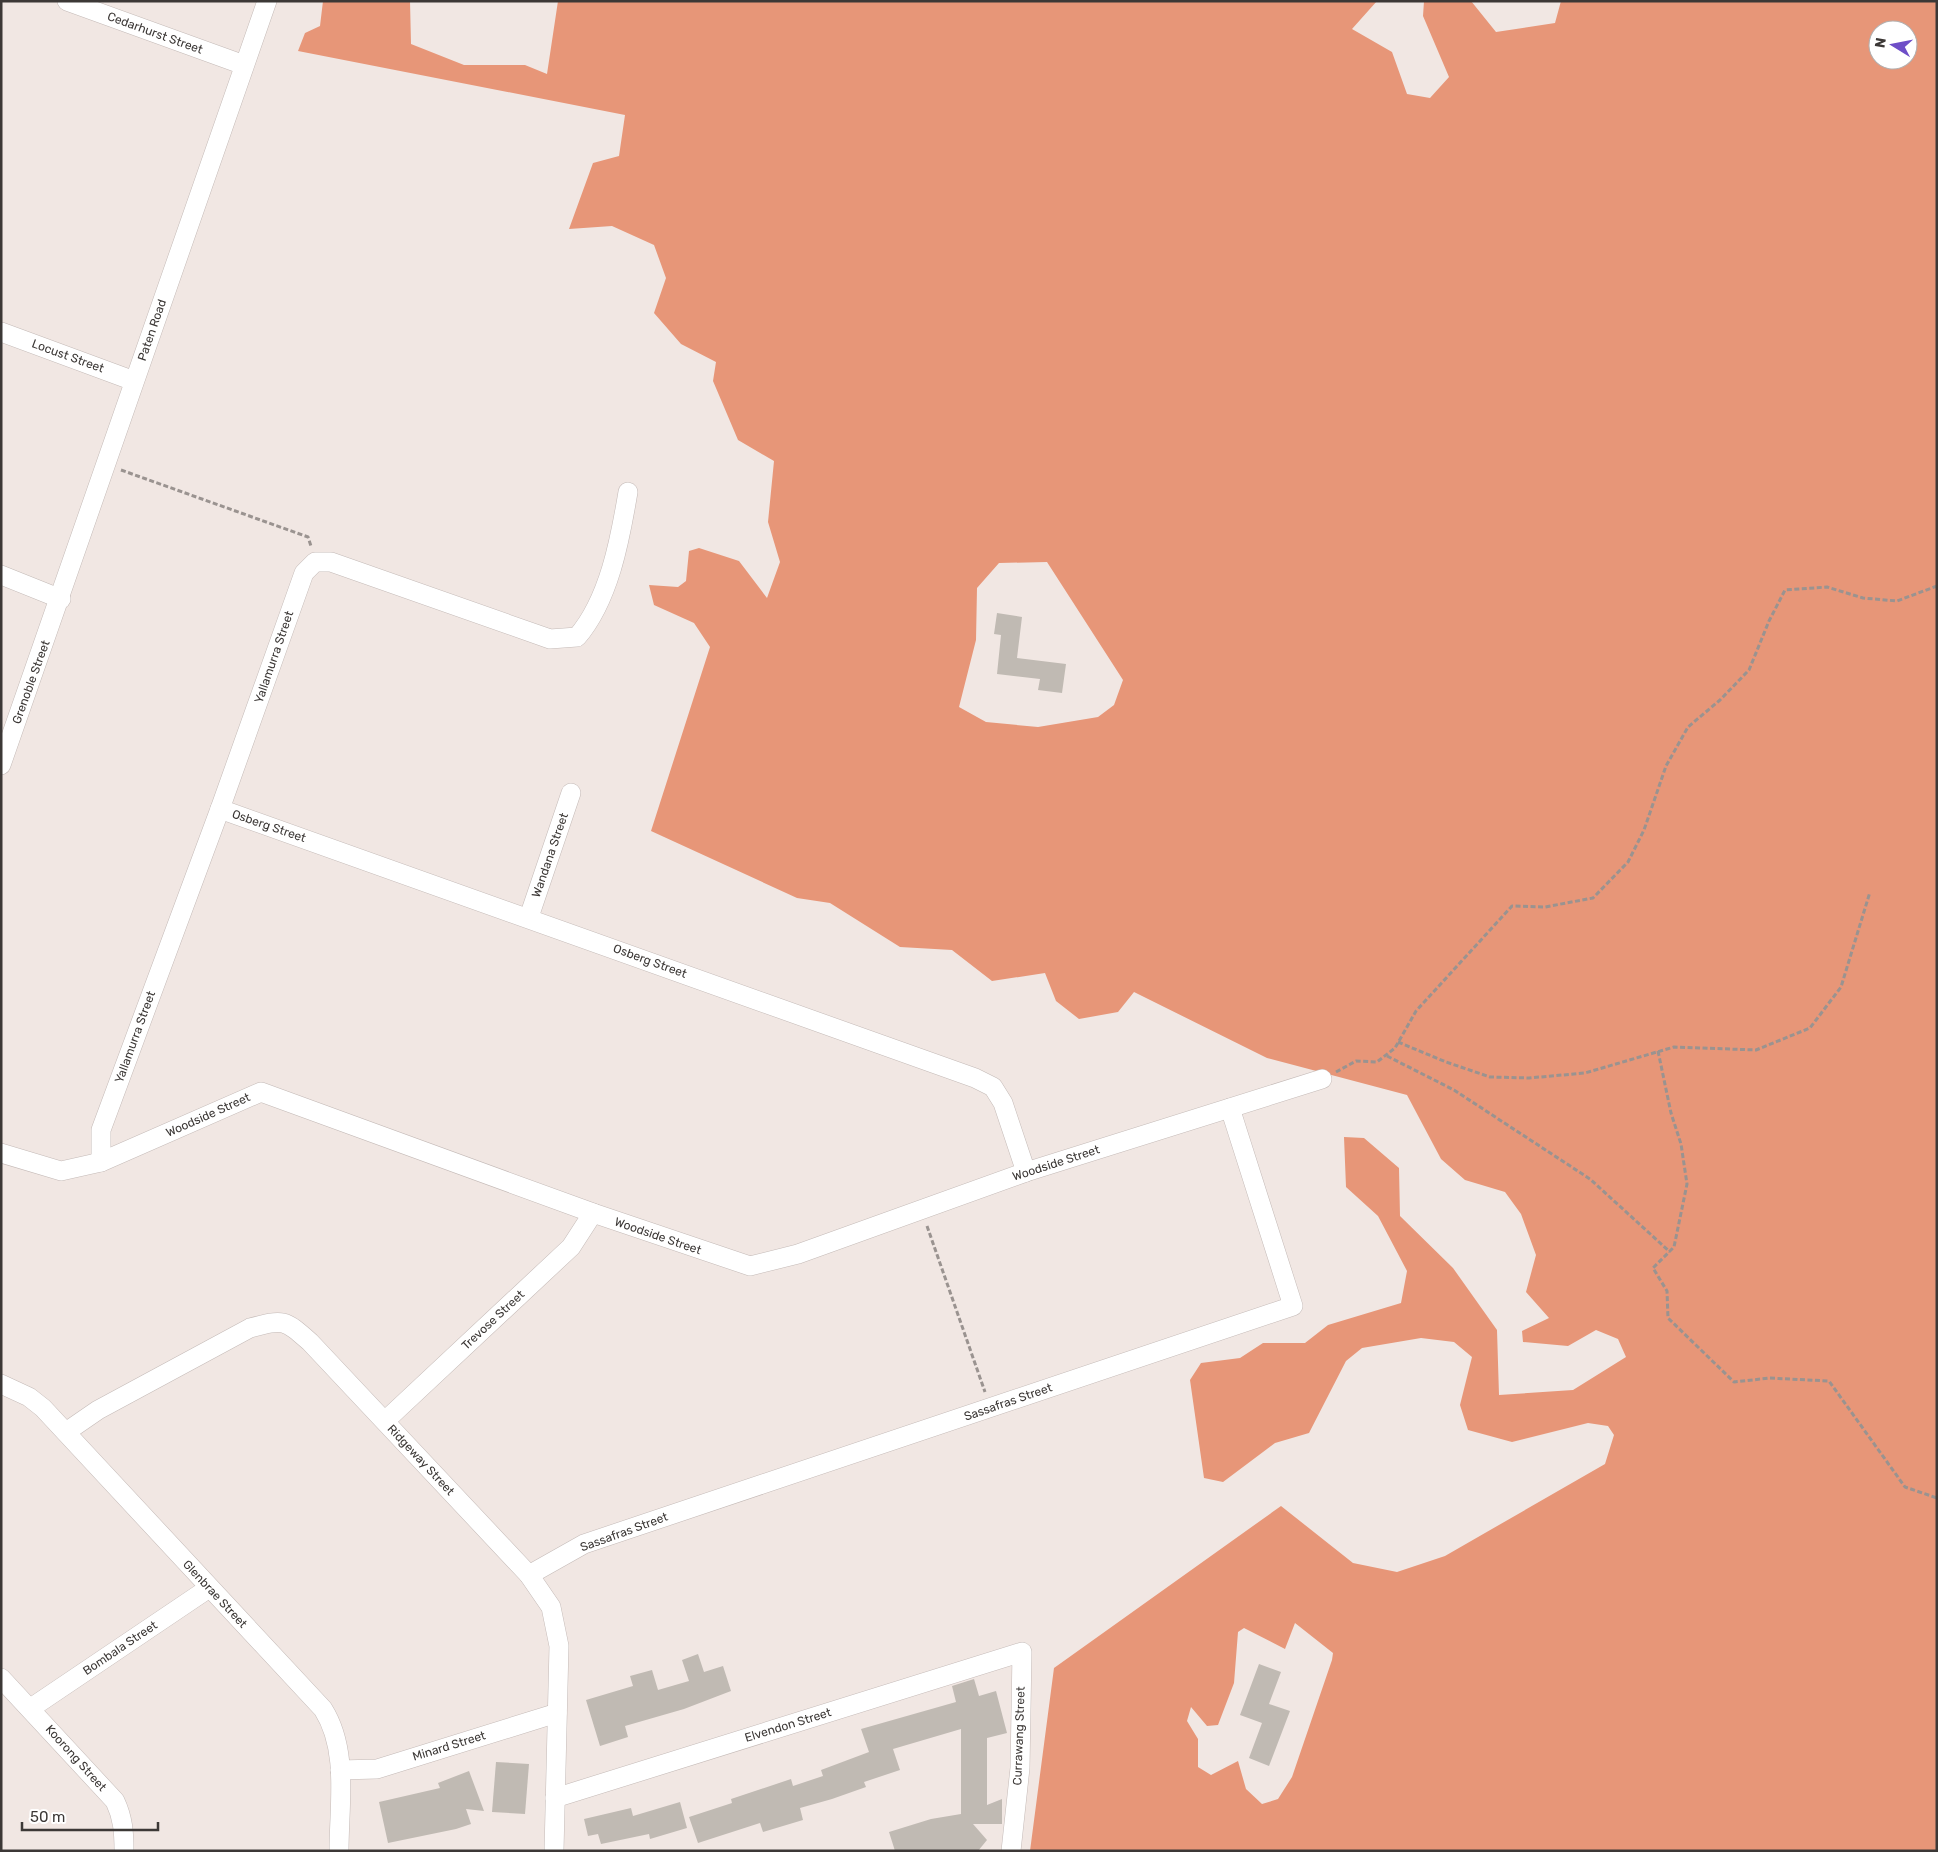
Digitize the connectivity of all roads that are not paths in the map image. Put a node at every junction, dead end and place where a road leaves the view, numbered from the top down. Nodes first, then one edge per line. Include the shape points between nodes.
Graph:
1 (67, 1) edge
2 (266, 1) edge
3 (244, 65) junction
4 (1, 332) edge
5 (134, 381) junction
6 (628, 492) dead end
7 (1, 575) edge
8 (61, 599) junction
9 (1, 765) edge
10 (571, 793) dead end
11 (220, 809) junction
12 (528, 918) junction
13 (1322, 1079) road end
14 (1230, 1108) junction
15 (1, 1153) edge
16 (101, 1162) junction
17 (1026, 1172) junction
18 (593, 1213) junction
19 (1, 1384) edge
20 (385, 1421) junction
21 (66, 1432) junction
22 (530, 1576) junction
23 (209, 1588) junction
24 (1022, 1652) joint
25 (1, 1678) edge
26 (31, 1708) junction
27 (557, 1713) junction
28 (340, 1770) junction
29 (555, 1798) junction
30 (124, 1851) edge
31 (339, 1851) edge
32 (554, 1851) edge
33 (1010, 1851) edge

1 - 3 street, Cedarhurst Street
2 - 3 street, Paten Road
3 - 5 street, Paten Road
4 - 5 street, Locust Street
5 - 8 street, Paten Road
6 - 11 street, Yallamurra Street via 620,542 592,620 577,637 550,639 331,562 315,562 304,572
7 - 8 street
8 - 9 street, Grenoble Street
10 - 12 street, Wandana Street
11 - 12 street, Osberg Street
11 - 16 street, Yallamurra Street via 101,1130
12 - 17 street, Osberg Street via 993,1087 1003,1103
13 - 14 street, Woodside Street
14 - 17 street, Woodside Street
14 - 22 street, Sassafras Street via 1294,1306 584,1544
15 - 16 street, Woodside Street via 61,1170
16 - 18 street, Woodside Street via 261,1092
17 - 18 street, Woodside Street via 798,1254 750,1266
18 - 20 street, Trevose Street via 571,1247
19 - 21 street, Glenbrae Street via 29,1397
20 - 21 street, Ridgeway Street via 310,1342 289,1324 272,1322 250,1328 106,1405
20 - 22 street, Ridgeway Street
21 - 23 street, Glenbrae Street
22 - 27 street, Ridgeway Street via 551,1606 559,1646
23 - 26 street, Bombala Street
23 - 28 street, Glenbrae Street via 323,1709 337,1737
24 - 29 street, Elvendon Street
24 - 33 street, Currawang Street via 1020,1768
25 - 26 street, Koorong Street
26 - 30 street, Koorong Street via 115,1801 124,1826
27 - 28 street, Minard Street via 377,1768
27 - 29 street, Ridgeway Street
28 - 31 street, Glenbrae Street
29 - 32 street, Ridgeway Street

